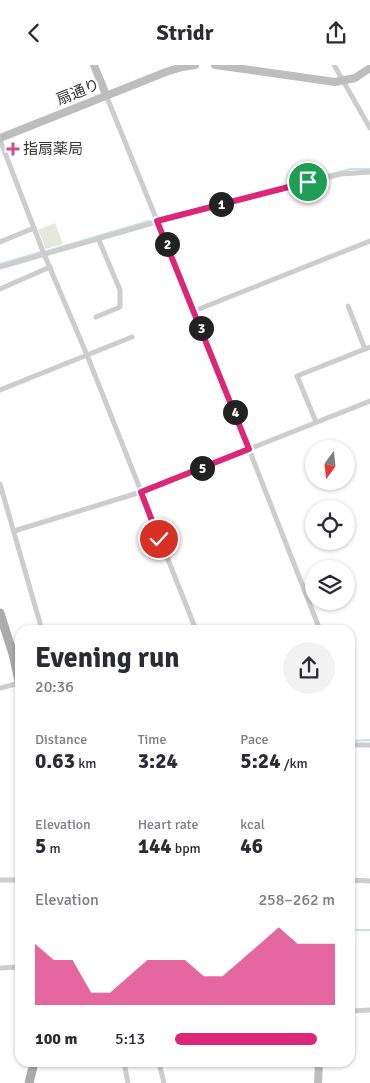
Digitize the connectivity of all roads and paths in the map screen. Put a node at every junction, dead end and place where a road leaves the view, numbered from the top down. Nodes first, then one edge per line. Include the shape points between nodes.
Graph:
1 (94, 65) edge
2 (195, 65) edge
3 (215, 65) edge
4 (334, 65) edge
5 (370, 68) edge
6 (344, 81) junction
7 (106, 95) junction
8 (370, 128) edge
9 (0, 139) edge
10 (370, 172) edge
11 (157, 221) junction
12 (34, 228) junction
13 (98, 238) junction
14 (370, 241) edge
15 (0, 242) edge
16 (44, 254) junction
17 (0, 267) edge
18 (50, 267) junction
19 (0, 289) edge
20 (348, 306) dead end
21 (194, 311) junction
22 (96, 317) dead end
23 (132, 337) dead end
24 (367, 348) edge
25 (87, 355) junction
26 (0, 390) edge
27 (370, 401) edge
28 (316, 422) junction
29 (249, 449) junction
30 (0, 484) edge
31 (141, 492) junction
32 (14, 531) junction
33 (0, 613) edge
34 (41, 625) edge
35 (194, 625) edge
36 (318, 625) edge
37 (4, 640) edge
38 (15, 670) edge
39 (15, 685) edge
40 (0, 688) edge
41 (355, 745) edge
42 (370, 745) edge
43 (0, 880) edge
44 (15, 880) edge
45 (355, 880) edge
46 (370, 881) edge
47 (15, 967) edge
48 (0, 968) edge
49 (370, 1010) edge
50 (355, 1011) edge
51 (33, 1067) edge
52 (125, 1067) edge
53 (160, 1067) edge
54 (319, 1067) edge
55 (29, 1083) edge
56 (128, 1083) edge
57 (164, 1083) edge
58 (318, 1083) edge

1 - 7 street
2 - 7 street, 扇通り via 166,72
3 - 6 street via 330,82
4 - 6 street
5 - 6 street
6 - 8 street
7 - 9 street, 扇通り
7 - 11 street
9 - 12 street
10 - 11 street via 341,174
11 - 13 street
11 - 21 street
12 - 15 street
12 - 16 street
13 - 16 street
13 - 22 street via 120,290 120,307
14 - 21 street
16 - 17 street
16 - 18 street
18 - 19 street
18 - 25 street
20 - 24 street
21 - 29 street
23 - 25 street
24 - 28 street via 298,376
25 - 26 street
25 - 31 street
27 - 28 street
28 - 29 street
29 - 31 street
29 - 36 street
30 - 32 street
31 - 32 street
31 - 35 street
32 - 34 street
33 - 37 main road
37 - 38 main road
39 - 40 street
41 - 42 street
43 - 44 street
45 - 46 street
47 - 48 street
49 - 50 street
51 - 55 main road
52 - 56 street
53 - 57 street
54 - 58 street

